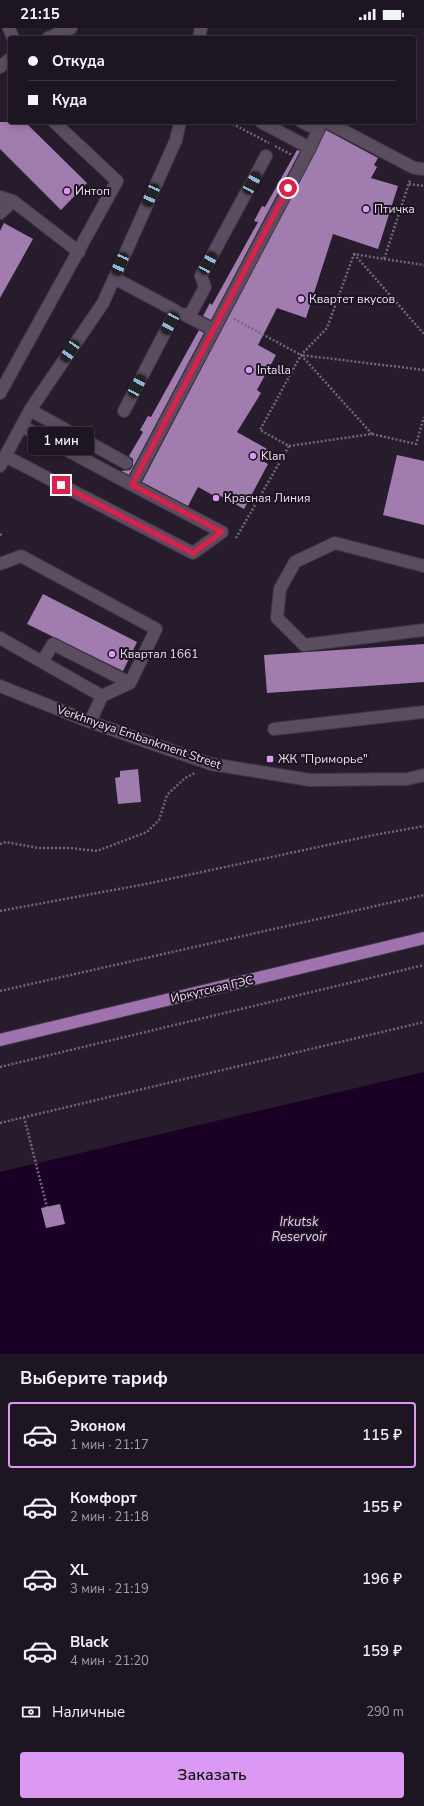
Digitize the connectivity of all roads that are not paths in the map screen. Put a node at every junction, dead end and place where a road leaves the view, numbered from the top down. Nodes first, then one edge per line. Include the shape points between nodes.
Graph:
1 (71, 28) edge
2 (53, 36) edge
3 (8, 61) edge
4 (0, 67) edge
5 (56, 124) edge
6 (180, 124) edge
7 (265, 124) edge
8 (321, 124) edge
9 (331, 124) edge
10 (310, 148) junction
11 (266, 156) dead end
12 (419, 168) edge
13 (0, 197) edge
14 (13, 201) junction
15 (0, 213) edge
16 (79, 252) junction
17 (114, 278) junction
18 (176, 311) junction
19 (189, 317) junction
20 (214, 330) junction
21 (0, 393) edge
22 (30, 410) junction
23 (124, 411) dead end
24 (22, 426) junction
25 (3, 461) edge
26 (126, 463) dead end
27 (132, 485) junction
28 (0, 564) edge
29 (424, 566) edge
30 (424, 630) edge
31 (0, 638) edge
32 (42, 662) junction
33 (130, 683) junction
34 (0, 686) edge
35 (102, 696) junction
36 (424, 712) edge
37 (90, 722) junction
38 (274, 729) dead end
39 (424, 775) edge
40 (424, 938) edge
41 (0, 1040) edge

1 - 2 street
3 - 4 street
5 - 16 street via 117,181
6 - 17 street via 176,140
7 - 10 street
8 - 10 street
9 - 12 street
10 - 20 street
11 - 19 street via 201,276 205,287
13 - 14 street
14 - 15 street
14 - 16 street
16 - 21 street
17 - 18 street
17 - 22 street via 102,303
18 - 19 street
18 - 23 street
19 - 20 street
20 - 27 street
22 - 24 street
22 - 26 street
24 - 25 street
24 - 27 street
25 - 27 street via 193,553 222,532
28 - 33 street via 21,556 156,629
29 - 30 street via 335,543 296,562 280,589 277,618 304,644
31 - 32 street
32 - 33 street via 53,644
32 - 35 street
33 - 35 street
34 - 37 street, Verkhnyaya Embankment Street
35 - 37 street
36 - 38 street
37 - 39 street, Verkhnyaya Embankment Street via 211,764 310,780 407,779
40 - 41 main road, Иркутская ГЭС

